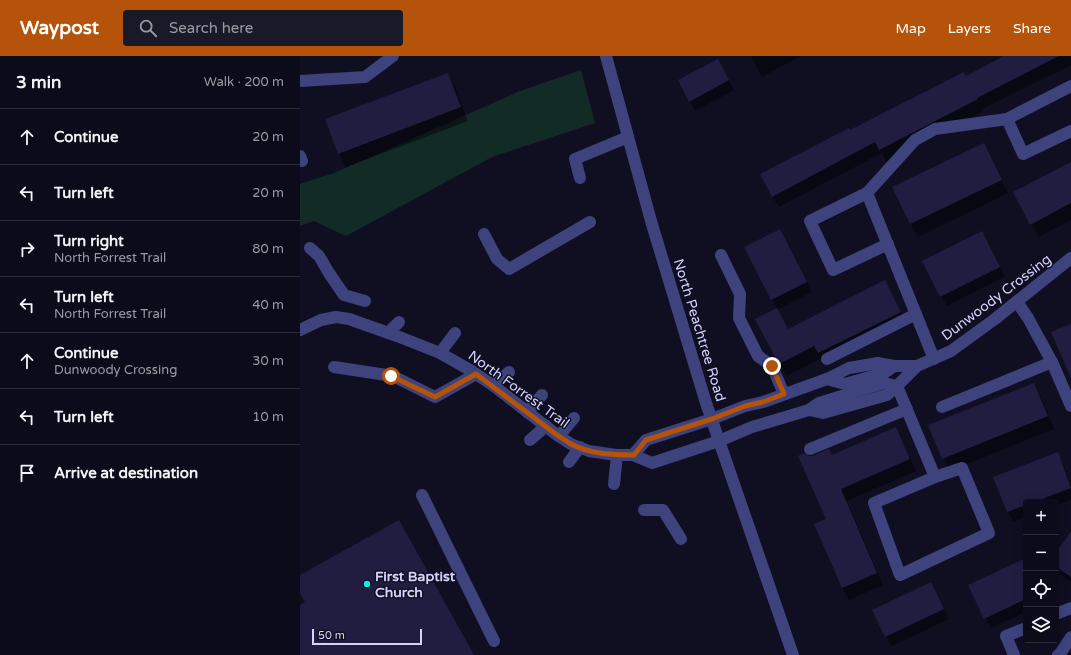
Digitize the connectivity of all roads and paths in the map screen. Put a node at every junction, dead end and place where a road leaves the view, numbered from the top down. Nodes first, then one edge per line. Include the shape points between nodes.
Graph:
1 (393, 56) edge
2 (606, 56) edge
3 (300, 81) edge
4 (1071, 86) edge
5 (1007, 119) junction
6 (1071, 131) edge
7 (628, 137) junction
8 (580, 178) dead end
9 (867, 193) junction
10 (590, 222) dead end
11 (484, 234) dead end
12 (888, 244) junction
13 (310, 248) dead end
14 (721, 255) dead end
15 (1071, 258) edge
16 (365, 301) dead end
17 (1017, 302) junction
18 (916, 314) junction
19 (399, 322) dead end
20 (300, 330) edge
21 (388, 332) junction
22 (455, 333) dead end
23 (440, 353) junction
24 (827, 359) dead end
25 (934, 359) junction
26 (1052, 362) junction
27 (917, 366) junction
28 (334, 367) dead end
29 (509, 372) dead end
30 (476, 374) junction
31 (494, 386) junction
32 (897, 386) junction
33 (784, 394) junction
34 (542, 395) dead end
35 (1071, 406) edge
36 (942, 407) dead end
37 (907, 409) junction
38 (527, 412) junction
39 (574, 418) dead end
40 (712, 419) junction
41 (546, 426) junction
42 (559, 436) junction
43 (530, 440) dead end
44 (719, 441) junction
45 (580, 447) junction
46 (810, 449) dead end
47 (617, 455) junction
48 (634, 455) junction
49 (569, 462) dead end
50 (935, 477) junction
51 (614, 484) dead end
52 (422, 495) dead end
53 (644, 510) dead end
54 (681, 539) dead end
55 (1071, 608) edge
56 (1059, 613) edge
57 (1023, 629) edge
58 (1071, 637) edge
59 (494, 641) dead end
60 (791, 654) edge
61 (1014, 655) edge
62 (1058, 655) edge

1 - 3 street via 365,76
2 - 7 street, North Peachtree Road
4 - 5 street
5 - 6 street via 1024,154
5 - 9 street via 935,129 915,140
7 - 8 street via 575,159
7 - 40 street, North Peachtree Road
9 - 12 street
9 - 12 street via 810,221 833,270
10 - 11 street via 509,269 497,260
12 - 18 street
13 - 16 street via 320,256 344,295
14 - 33 street via 740,294 739,318 758,356 772,366
15 - 17 street, Dunwoody Crossing
17 - 25 street, Dunwoody Crossing via 951,351
17 - 26 street
18 - 24 street
18 - 25 street
19 - 21 street
20 - 21 street, North Forrest Trail via 321,320 336,317
21 - 23 street, North Forrest Trail
22 - 23 street
23 - 30 street, North Forrest Trail
25 - 27 street, Dunwoody Crossing
26 - 35 street
26 - 36 street
27 - 32 street, Dunwoody Crossing
27 - 33 street, Dunwoody Crossing via 894,366 884,373 845,384 827,379
28 - 30 street via 393,376 435,397
29 - 31 street
30 - 31 street, North Forrest Trail
31 - 38 street, North Forrest Trail
32 - 37 street
32 - 44 street, Dunwoody Crossing via 882,397 823,413 809,410 752,427
33 - 40 street, Dunwoody Crossing
34 - 38 street
37 - 46 street
37 - 50 street
38 - 41 street, North Forrest Trail
39 - 42 street
40 - 44 street, North Peachtree Road
40 - 48 street via 646,440
41 - 42 street, North Forrest Trail
41 - 43 street
42 - 45 street, North Forrest Trail
44 - 48 street, North Forrest Trail via 652,463
44 - 60 street, North Peachtree Road
45 - 47 street, North Forrest Trail via 589,451
45 - 49 street
47 - 48 street, North Forrest Trail
47 - 51 street
50 - 50 street via 962,468 989,533 900,574 874,503
52 - 59 street
53 - 54 street via 663,510
55 - 56 street
57 - 61 street via 1006,636
58 - 62 street

